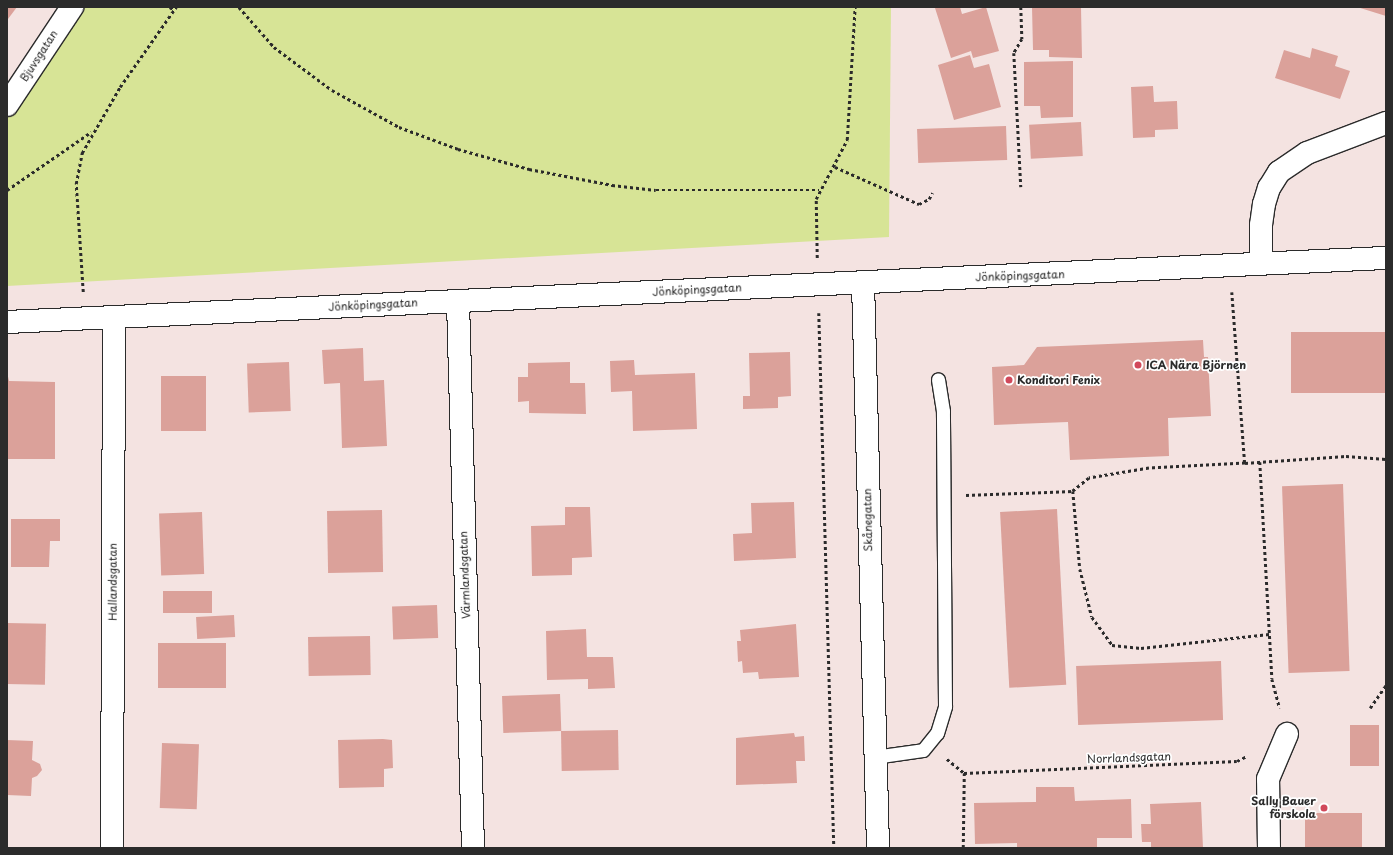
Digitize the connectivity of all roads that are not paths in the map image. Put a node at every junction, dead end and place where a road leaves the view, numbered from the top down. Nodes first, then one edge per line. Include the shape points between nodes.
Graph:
1 (72, 7) edge
2 (7, 105) edge
3 (1386, 123) edge
4 (1386, 258) edge
5 (1261, 264) junction
6 (862, 282) junction
7 (458, 301) junction
8 (114, 317) junction
9 (7, 322) edge
10 (938, 379) dead end
11 (1287, 734) road end
12 (874, 757) junction
13 (112, 848) edge
14 (473, 848) edge
15 (878, 848) edge
16 (1269, 848) edge

1 - 2 street, Bjuvsgatan
3 - 5 street via 1306,153 1279,172 1269,188 1264,204
4 - 5 street, Jönköpingsgatan
5 - 6 street, Jönköpingsgatan
6 - 7 street, Jönköpingsgatan
6 - 12 street, Skånegatan
7 - 8 street, Jönköpingsgatan
7 - 14 street, Värmlandsgatan
8 - 9 street, Jönköpingsgatan
8 - 13 street, Hallandsgatan
10 - 12 lane via 943,411 945,706 937,733 923,750
11 - 16 street via 1268,779
12 - 15 street, Skånegatan

